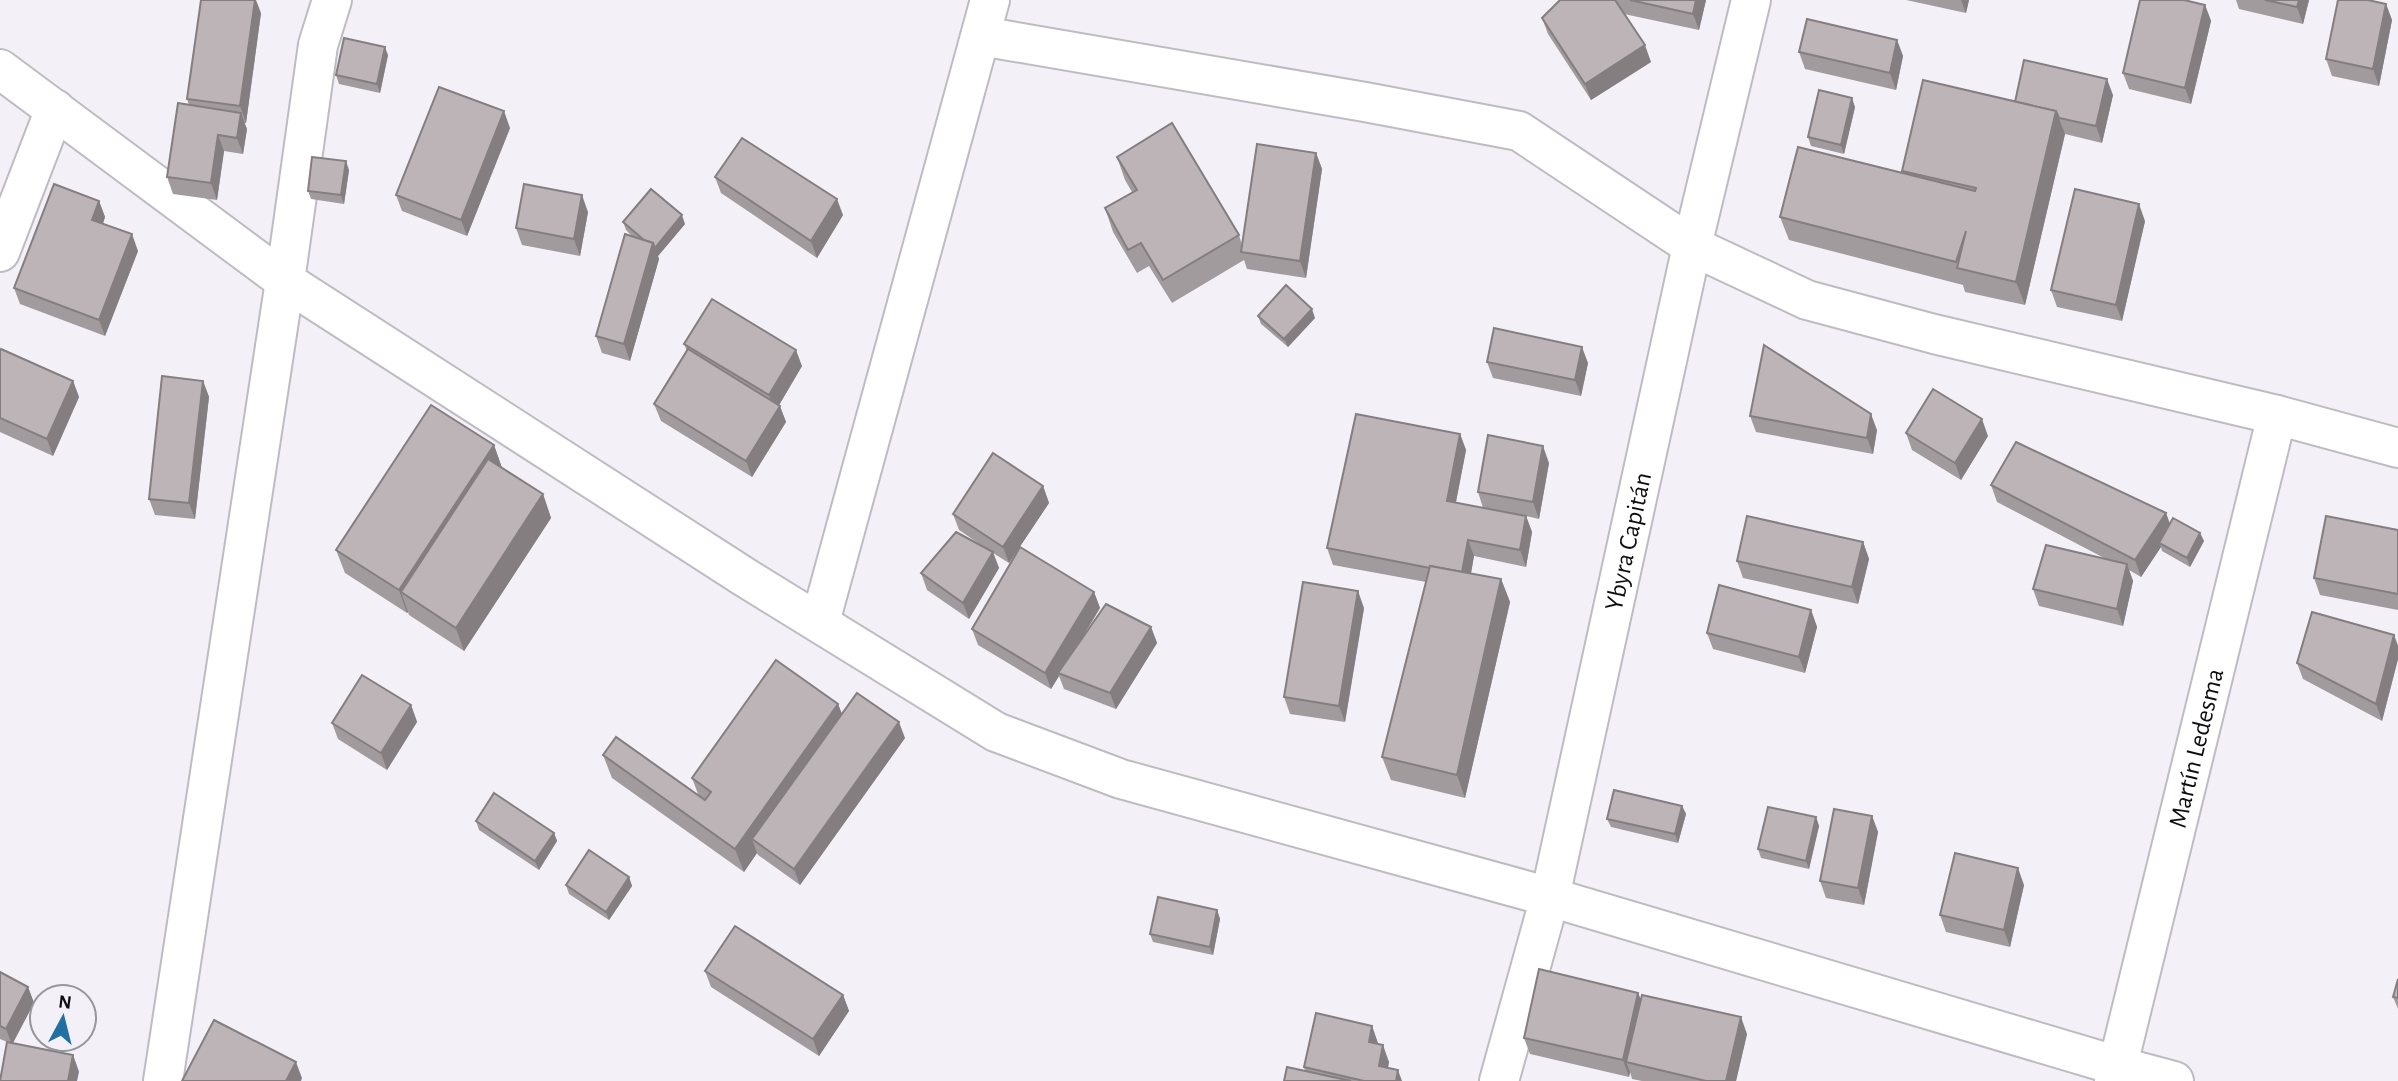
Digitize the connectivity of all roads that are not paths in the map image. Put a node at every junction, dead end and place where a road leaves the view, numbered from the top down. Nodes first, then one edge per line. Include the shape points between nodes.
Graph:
1 (332, 0) edge
2 (990, 0) edge
3 (1751, 0) edge
4 (981, 36) junction
5 (0, 69) edge
6 (55, 109) junction
7 (1692, 246) junction
8 (0, 252) edge
9 (285, 281) junction
10 (2277, 415) junction
11 (2398, 448) edge
12 (820, 622) junction
13 (1550, 898) junction
14 (2116, 1074) edge
15 (163, 1081) edge
16 (1499, 1081) edge
17 (2174, 1081) edge

1 - 9 street via 318,44
2 - 4 street
3 - 7 street, Ybyra Capitán
4 - 7 street via 1519,131
4 - 12 street
5 - 6 street
6 - 8 street
6 - 9 street
7 - 10 street via 1807,300
7 - 13 street, Ybyra Capitán
9 - 12 street
9 - 15 street
10 - 11 street
10 - 14 street, Martín Ledesma
12 - 13 street via 996,732 1108,775
13 - 14 street
13 - 16 street, Ybyra Capitán
14 - 17 street

